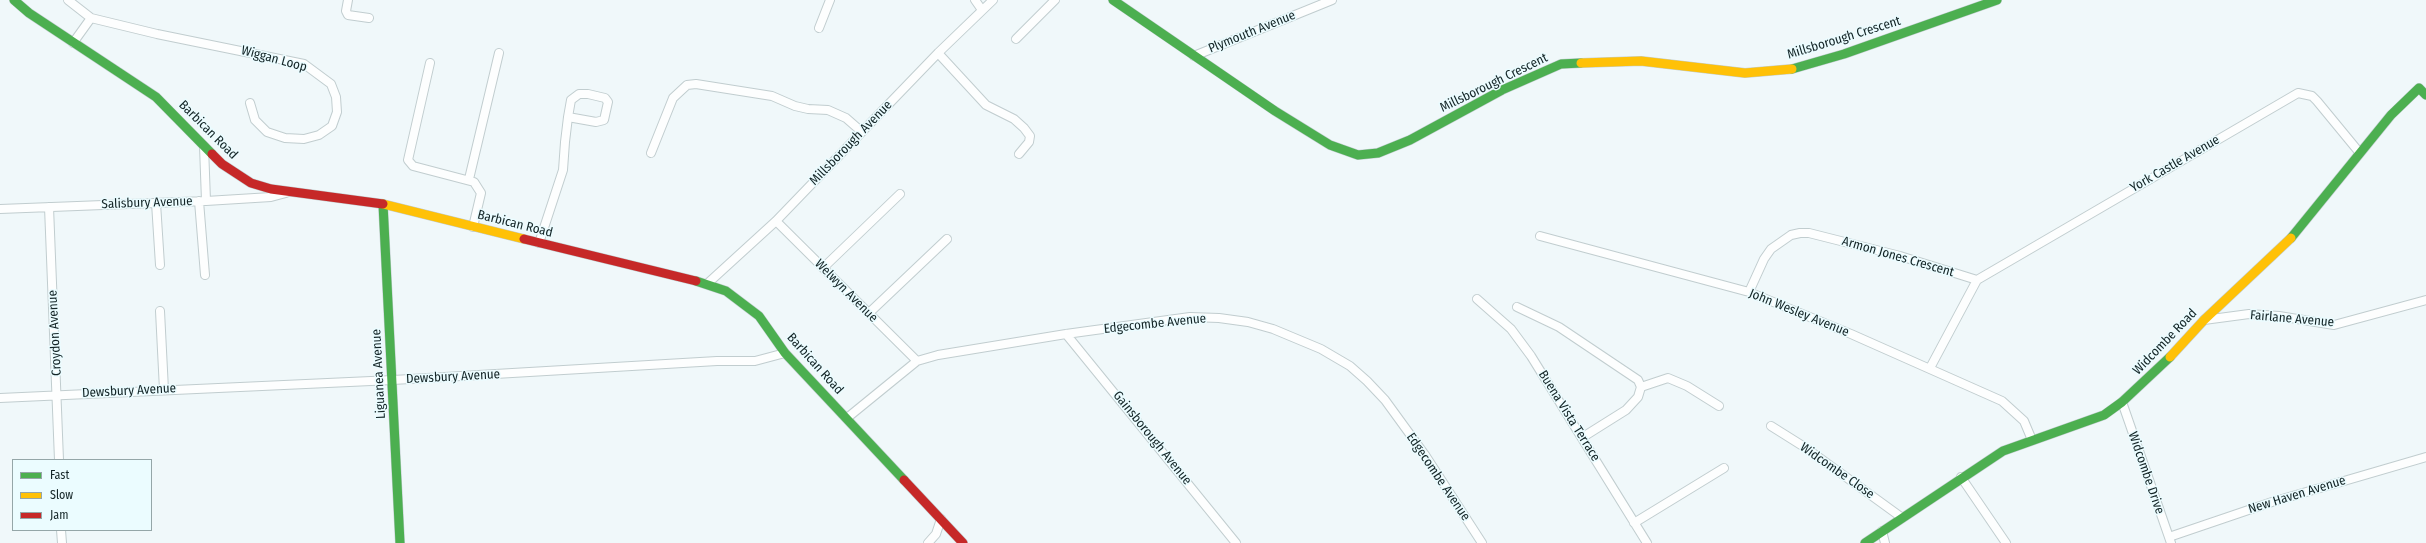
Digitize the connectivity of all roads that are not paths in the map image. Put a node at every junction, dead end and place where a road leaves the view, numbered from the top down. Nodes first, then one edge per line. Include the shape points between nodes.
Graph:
1 (14, 0) edge
2 (68, 0) edge
3 (348, 0) edge
4 (830, 0) edge
5 (975, 0) edge
6 (993, 0) edge
7 (1055, 0) edge
8 (1113, 0) edge
9 (1332, 0) edge
10 (1998, 0) edge
11 (982, 10) junction
12 (91, 18) junction
13 (369, 18) dead end
14 (819, 28) dead end
15 (1016, 39) dead end
16 (73, 43) junction
17 (499, 53) dead end
18 (938, 53) junction
19 (1194, 56) junction
20 (430, 63) dead end
21 (2423, 85) edge
22 (2426, 95) edge
23 (250, 103) dead end
24 (568, 117) junction
25 (862, 132) junction
26 (204, 146) junction
27 (2359, 152) junction
28 (651, 153) dead end
29 (1019, 154) dead end
30 (469, 179) junction
31 (294, 192) junction
32 (900, 194) dead end
33 (202, 201) junction
34 (156, 203) junction
35 (383, 204) junction
36 (49, 207) junction
37 (0, 209) edge
38 (776, 221) junction
39 (473, 227) junction
40 (1540, 236) dead end
41 (947, 239) dead end
42 (539, 243) junction
43 (160, 265) dead end
44 (823, 268) junction
45 (205, 275) dead end
46 (1978, 280) junction
47 (707, 284) junction
48 (1748, 292) junction
49 (1477, 299) dead end
50 (2426, 300) edge
51 (1517, 307) dead end
52 (160, 311) dead end
53 (869, 314) junction
54 (2204, 320) junction
55 (1066, 334) junction
56 (785, 353) junction
57 (917, 361) junction
58 (1930, 368) junction
59 (393, 380) junction
60 (1641, 387) junction
61 (164, 390) junction
62 (58, 395) junction
63 (0, 398) edge
64 (2122, 402) junction
65 (1719, 406) dead end
66 (847, 418) junction
67 (1771, 426) dead end
68 (1583, 437) junction
69 (2032, 440) junction
70 (2426, 457) edge
71 (59, 459) edge
72 (1724, 468) dead end
73 (1961, 477) junction
74 (1901, 517) junction
75 (941, 519) junction
76 (1634, 523) junction
77 (61, 531) edge
78 (1882, 531) junction
79 (2170, 540) edge
80 (62, 543) edge
81 (400, 543) edge
82 (928, 543) edge
83 (963, 543) edge
84 (1236, 543) edge
85 (1482, 543) edge
86 (1647, 543) edge
87 (1865, 543) edge
88 (1885, 543) edge
89 (2006, 543) edge

1 - 16 street, Barbican Road
2 - 12 street, Wiggan Loop
3 - 13 street via 348,15
4 - 14 street
5 - 11 street
6 - 11 street, Millsborough Avenue
7 - 15 street
8 - 19 street, Millsborough Crescent
9 - 19 street, Plymouth Avenue
10 - 19 street, Millsborough Crescent via 1844,54 1787,70 1745,73 1641,61 1561,64 1502,90 1410,140 1378,153 1358,155 1330,145
11 - 18 street, Millsborough Avenue
12 - 16 street
12 - 23 street, Wiggan Loop via 304,64 319,72 331,84 336,97 337,112 332,126 319,135 285,138 267,132 255,120
16 - 26 street, Barbican Road via 156,97
17 - 30 street
18 - 25 street, Millsborough Avenue
18 - 29 street via 986,105 1014,119 1024,128 1030,136 1029,142
20 - 30 street via 409,163
21 - 22 street
21 - 27 street, Widcombe Road via 2391,115
24 - 24 street via 574,96 588,94 605,98 608,102 604,120 596,122
24 - 42 street via 563,170
25 - 28 street via 846,118 828,110 794,106 772,96 696,84 687,85 673,98
25 - 38 street, Millsborough Avenue
26 - 31 street, Barbican Road via 222,164 251,183
26 - 33 street
27 - 46 street, York Castle Avenue via 2312,96 2298,93
27 - 54 street, Widcombe Road via 2311,215 2280,250
30 - 39 street via 479,187 481,193
31 - 33 street, Salisbury Avenue via 271,197
31 - 35 street, Barbican Road
32 - 44 street
33 - 34 street, Salisbury Avenue
33 - 45 street
34 - 36 street, Salisbury Avenue
34 - 43 street
35 - 39 street, Barbican Road
35 - 59 street, Liguanea Avenue
36 - 37 street, Salisbury Avenue
36 - 62 street, Croydon Avenue
38 - 44 street, Welwyn Avenue
38 - 47 street, Millsborough Avenue
39 - 42 street, Barbican Road
40 - 48 street, John Wesley Avenue
41 - 53 street
42 - 47 street, Barbican Road
44 - 53 street, Welwyn Avenue
46 - 48 street, Armon Jones Crescent via 1900,256 1809,233 1800,233 1791,235 1771,248
46 - 58 street
47 - 56 street, Barbican Road via 726,291 759,316
48 - 58 street, John Wesley Avenue
49 - 68 street, Buena Vista Terrace via 1511,329
50 - 54 street, Fairlane Avenue via 2334,325 2249,314
51 - 60 street via 1559,327 1604,355 1631,373
52 - 61 street
53 - 57 street, Welwyn Avenue
54 - 64 street, Widcombe Road via 2168,359
55 - 57 street, Edgecombe Avenue via 972,349
55 - 84 street, Gainsborough Avenue
55 - 85 street, Edgecombe Avenue via 1190,318 1219,318 1273,329 1321,349 1350,366 1385,400 1426,454
56 - 59 street, Dewsbury Avenue via 755,361
56 - 66 street, Barbican Road
57 - 66 street, Edgecombe Avenue
58 - 69 street, John Wesley Avenue via 2002,401 2024,421
59 - 61 street, Dewsbury Avenue
59 - 81 street, Liguanea Avenue
60 - 65 street via 1668,378 1687,386
60 - 68 street via 1638,397 1626,410
61 - 62 street, Dewsbury Avenue
62 - 63 street, Dewsbury Avenue
62 - 71 street, Croydon Avenue
64 - 69 street, Widcombe Road via 2104,415
64 - 79 street, Widcombe Drive
66 - 75 street, Barbican Road
67 - 74 street, Widcombe Close via 1806,448
68 - 76 street, Buena Vista Terrace
69 - 73 street, Widcombe Road via 2003,451
70 - 79 street, New Haven Avenue via 2272,502
72 - 76 street
73 - 74 street, Widcombe Road
73 - 89 street
74 - 78 street, Widcombe Road
75 - 82 street via 936,534
75 - 83 street, Barbican Road
76 - 86 street, Buena Vista Terrace
77 - 80 street
78 - 87 street, Widcombe Road
78 - 88 street

